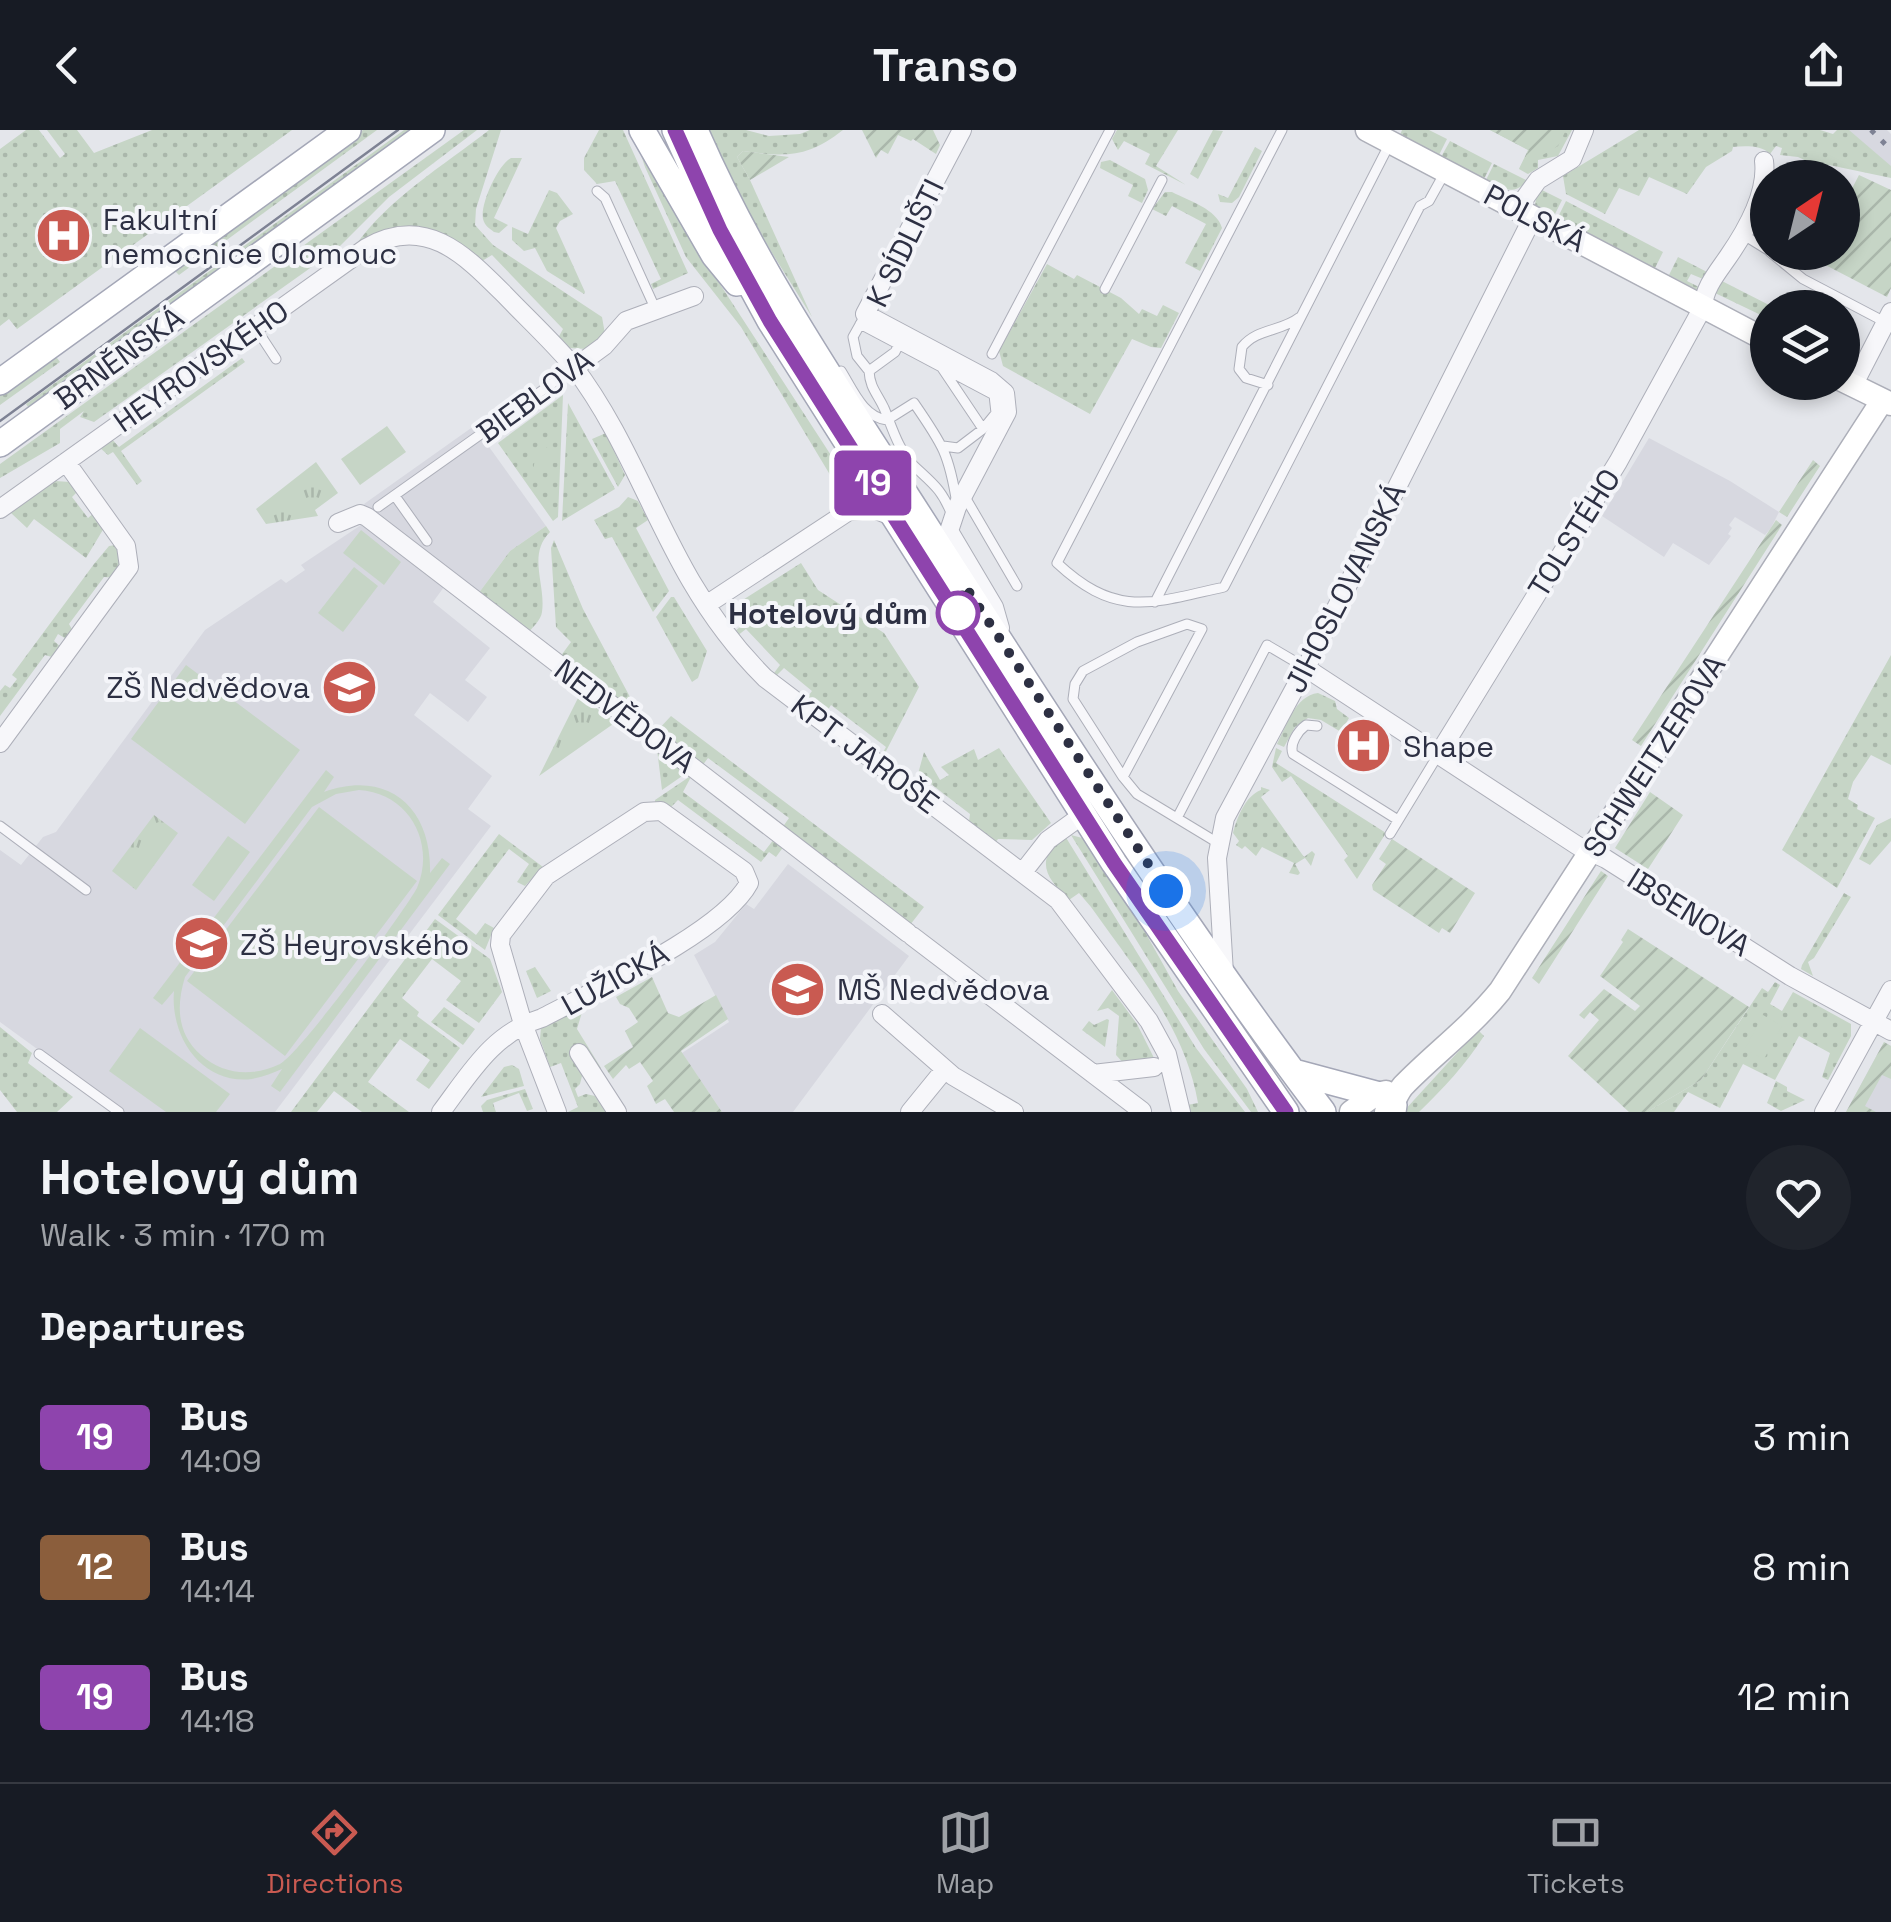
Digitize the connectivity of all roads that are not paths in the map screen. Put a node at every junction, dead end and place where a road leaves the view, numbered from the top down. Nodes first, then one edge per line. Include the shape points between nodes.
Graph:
1 (329, 130) edge
2 (348, 130) edge
3 (432, 130) edge
4 (454, 130) edge
5 (642, 130) edge
6 (675, 130) edge
7 (696, 130) edge
8 (962, 130) edge
9 (1110, 130) edge
10 (1282, 130) edge
11 (1367, 130) edge
12 (1584, 130) edge
13 (1391, 142) junction
14 (1446, 172) junction
15 (1162, 180) dead end
16 (596, 190) dead end
17 (236, 210) junction
18 (1525, 213) junction
19 (1750, 217) edge
20 (1742, 234) junction
21 (283, 239) junction
22 (1750, 239) edge
23 (756, 254) junction
24 (1792, 270) edge
25 (1105, 289) dead end
26 (694, 296) dead end
27 (1703, 307) junction
28 (655, 308) junction
29 (1302, 316) junction
30 (1888, 317) edge
31 (863, 319) junction
32 (770, 321) junction
33 (255, 327) junction
34 (1750, 332) edge
35 (904, 341) junction
36 (826, 347) dead end
37 (992, 354) dead end
38 (276, 360) dead end
39 (835, 362) dead end
40 (1860, 363) edge
41 (941, 366) junction
42 (574, 368) junction
43 (869, 371) junction
44 (0, 382) edge
45 (1268, 385) junction
46 (1860, 389) edge
47 (1886, 402) edge
48 (887, 420) junction
49 (984, 429) junction
50 (0, 444) edge
51 (943, 446) junction
52 (854, 454) junction
53 (66, 462) junction
54 (395, 496) junction
55 (958, 506) junction
56 (378, 507) dead end
57 (0, 509) edge
58 (849, 511) junction
59 (896, 518) junction
60 (338, 522) dead end
61 (427, 540) dead end
62 (1018, 586) dead end
63 (1155, 602) junction
64 (706, 605) junction
65 (1008, 652) junction
66 (1306, 668) junction
67 (1318, 726) dead end
68 (0, 743) edge
69 (1438, 754) junction
70 (1124, 776) junction
71 (1084, 814) junction
72 (1177, 818) junction
73 (1398, 820) junction
74 (0, 826) edge
75 (1390, 834) dead end
76 (1218, 843) junction
77 (1591, 853) junction
78 (1023, 872) junction
79 (86, 890) dead end
80 (1224, 974) junction
81 (1891, 990) edge
82 (882, 1014) dead end
83 (1873, 1022) junction
84 (524, 1024) junction
85 (1891, 1032) edge
86 (39, 1054) dead end
87 (579, 1054) dead end
88 (1154, 1067) dead end
89 (945, 1068) junction
90 (1294, 1072) junction
91 (1093, 1074) junction
92 (1263, 1081) junction
93 (1390, 1102) edge
94 (1142, 1111) edge
95 (119, 1112) edge
96 (441, 1112) edge
97 (557, 1112) edge
98 (617, 1112) edge
99 (910, 1112) edge
100 (1014, 1112) edge
101 (1180, 1112) edge
102 (1267, 1112) edge
103 (1286, 1112) edge
104 (1324, 1112) edge
105 (1351, 1112) edge
106 (1824, 1112) edge

1 - 17 main road
2 - 17 main road, BRNĚNSKÁ
3 - 21 main road, BRNĚNSKÁ
4 - 21 main road via 376,186
5 - 32 main road via 714,256
6 - 32 main road
7 - 23 main road
8 - 31 street, K SÍDLIŠTI
9 - 37 lane
10 - 63 lane via 1057,563 1077,582 1126,604
11 - 13 street, POLSKÁ
12 - 18 street, JIHOSLOVANSKÁ via 1572,159 1538,180
13 - 14 street, POLSKÁ
13 - 29 lane
14 - 18 street, POLSKÁ
14 - 63 lane via 1420,206 1224,587
15 - 25 lane
16 - 28 lane
17 - 44 main road, BRNĚNSKÁ
18 - 27 street, POLSKÁ
18 - 66 street, JIHOSLOVANSKÁ
19 - 20 street
20 - 22 lane
20 - 27 street
21 - 50 main road, BRNĚNSKÁ
23 - 36 lane via 788,288
23 - 65 main road
24 - 30 lane
26 - 28 street, BIEBLOVA
27 - 34 street, POLSKÁ
27 - 69 street, TOLSTÉHO via 1618,462
28 - 42 street, BIEBLOVA via 622,324
29 - 45 lane
29 - 45 lane via 1260,332 1242,347 1239,369
30 - 40 street
31 - 35 street, K SÍDLIŠTI
31 - 43 lane via 853,337
32 - 52 main road
33 - 38 lane
33 - 42 street, HEYROVSKÉHO via 373,244 416,235 471,262
33 - 53 street, HEYROVSKÉHO
35 - 41 lane
35 - 43 lane
35 - 55 street, K SÍDLIŠTI via 1005,393 1007,412
39 - 48 lane via 871,416
41 - 49 lane
41 - 49 lane via 994,395 996,412
42 - 54 lane, BIEBLOVA
42 - 64 street, KPT. JAROŠE
43 - 48 lane
45 - 63 lane
46 - 47 street
47 - 77 street, SCHWEITZEROVA
48 - 51 lane via 914,403
48 - 55 lane via 912,464
49 - 51 lane via 958,448
51 - 55 lane
52 - 58 street via 856,495
52 - 59 main road
53 - 57 street, HEYROVSKÉHO
53 - 68 street via 126,546 129,567
54 - 56 lane, BIEBLOVA
54 - 61 lane
55 - 62 lane
55 - 65 street via 950,538 994,607
58 - 59 street
58 - 64 street
59 - 71 main road
60 - 91 street, NEDVĚDOVA via 367,518
64 - 78 street, KPT. JAROŠE via 765,678
65 - 80 main road
66 - 69 street, IBSENOVA
66 - 72 lane via 1266,645
66 - 76 street, JIHOSLOVANSKÁ
67 - 73 lane via 1298,732 1293,754
69 - 73 lane
69 - 77 street, IBSENOVA
70 - 70 lane via 1074,699 1075,684 1083,671 1137,642 1187,624 1202,630
70 - 72 lane via 1137,794
71 - 78 street via 1048,840
71 - 92 main road
72 - 76 lane
73 - 75 lane
74 - 79 lane
76 - 80 street, JIHOSLOVANSKÁ
77 - 83 street, IBSENOVA
77 - 93 street, SCHWEITZEROVA via 1479,1017
78 - 101 street, KPT. JAROŠE via 1068,911 1150,1021 1167,1054
80 - 90 main road
81 - 83 street
82 - 89 street
83 - 85 street, IBSENOVA
83 - 106 street
84 - 84 street, LUŽICKÁ via 708,927 750,880 664,812 644,812 546,876 504,930 500,945
84 - 96 street, LUŽICKÁ via 490,1046
84 - 97 street
86 - 95 lane
87 - 98 street
88 - 91 street
89 - 99 street
89 - 100 street
90 - 93 main road
90 - 104 main road
91 - 94 street, NEDVĚDOVA
92 - 102 main road
92 - 103 main road
93 - 105 street, SCHWEITZEROVA

